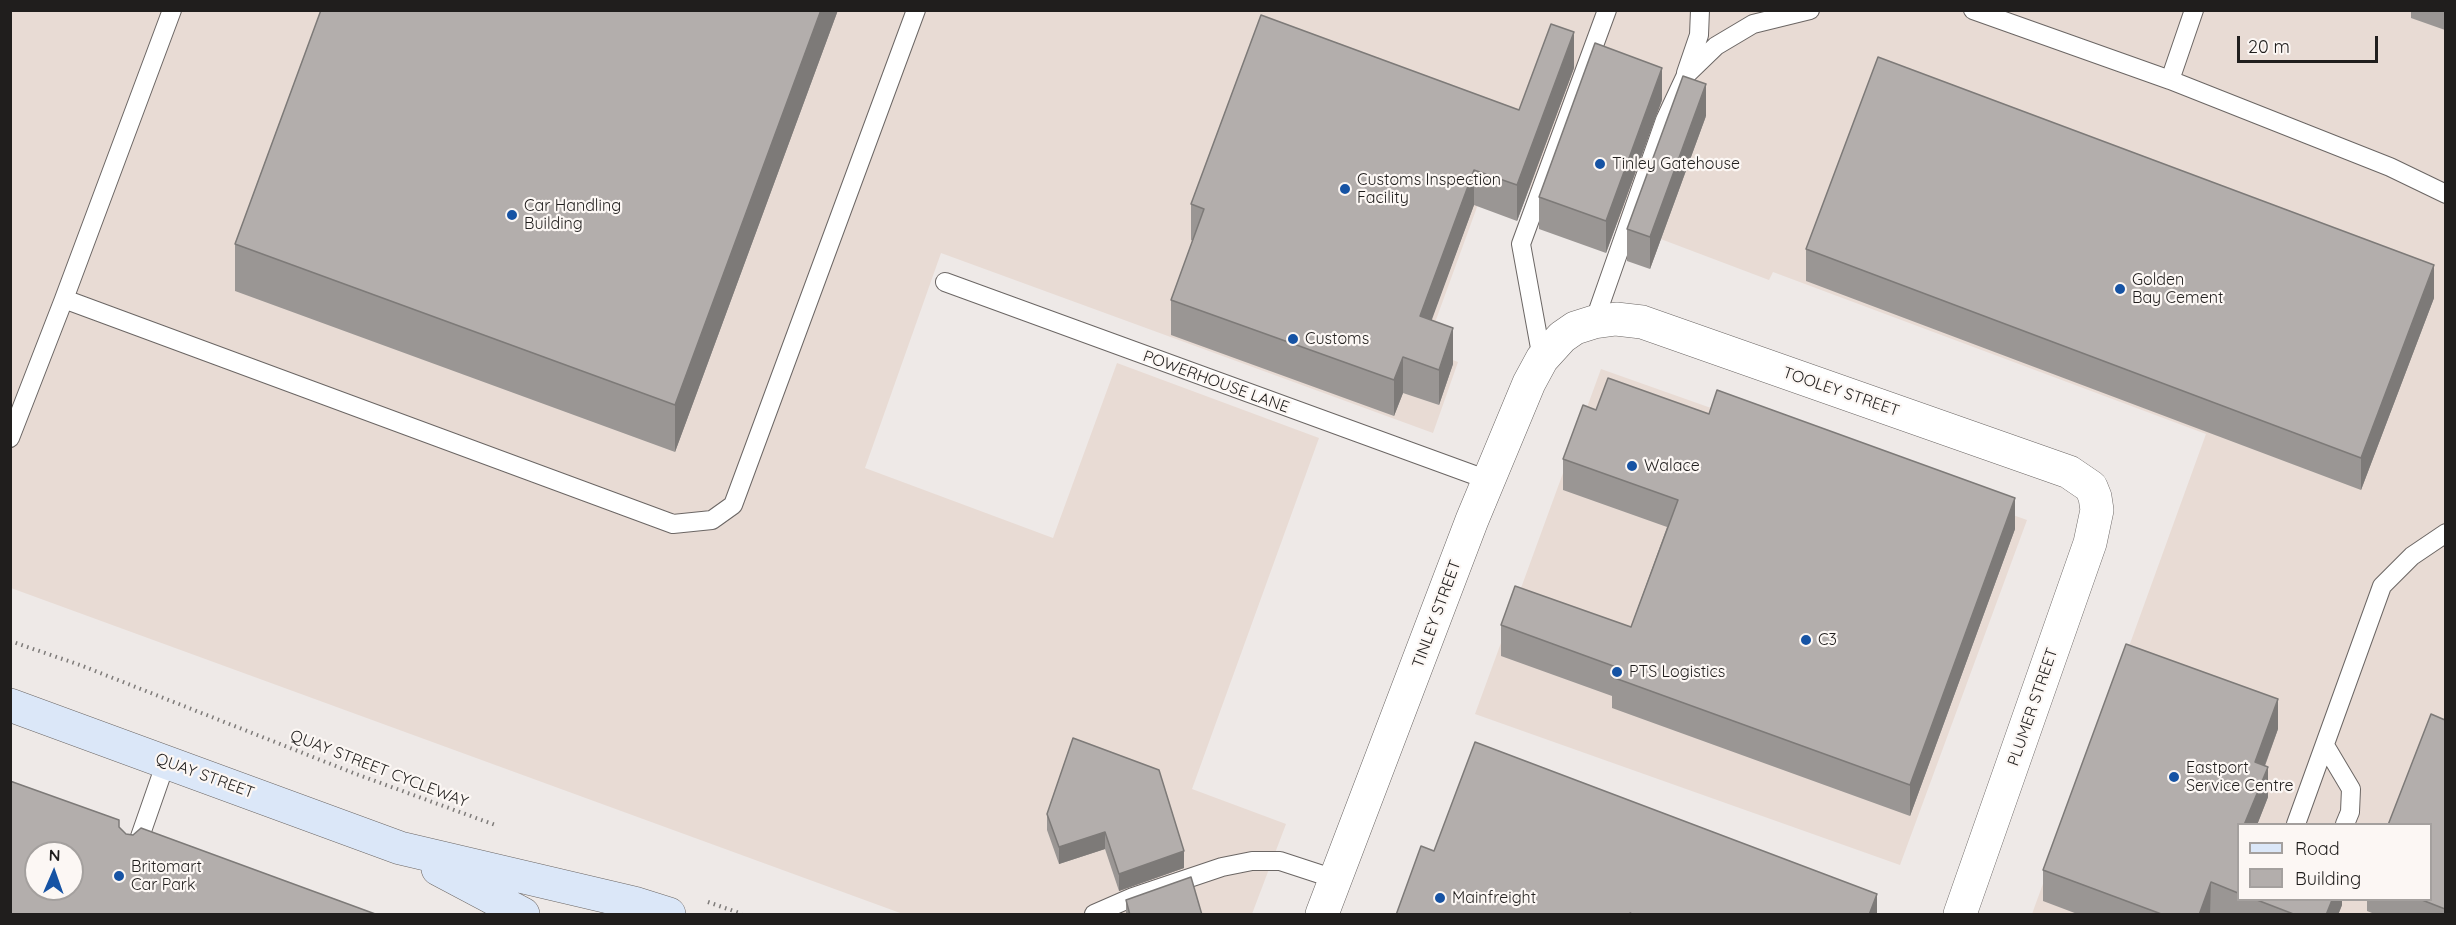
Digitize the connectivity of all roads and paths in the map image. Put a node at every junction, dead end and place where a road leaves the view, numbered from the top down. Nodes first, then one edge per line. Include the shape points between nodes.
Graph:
1 (172, 10) edge
2 (916, 10) edge
3 (1607, 10) edge
4 (1700, 10) edge
5 (1810, 10) edge
6 (1973, 10) edge
7 (2194, 10) edge
8 (1686, 75) junction
9 (2170, 80) junction
10 (2445, 194) edge
11 (945, 282) dead end
12 (64, 299) junction
13 (1585, 325) junction
14 (1542, 359) junction
15 (10, 438) edge
16 (1488, 480) junction
17 (2096, 497) joint
18 (2445, 533) edge
19 (10, 641) edge
20 (10, 705) edge
21 (2326, 747) junction
22 (166, 762) junction
23 (2297, 823) edge
24 (2346, 823) edge
25 (499, 826) dead end
26 (400, 848) junction
27 (130, 863) edge
28 (1335, 879) junction
29 (698, 898) dead end
30 (523, 915) edge
31 (669, 915) edge
32 (742, 915) edge
33 (1094, 915) edge
34 (1322, 915) edge
35 (1960, 915) edge

1 - 12 lane
2 - 12 lane via 733,505 712,520 673,524
3 - 14 lane via 1521,244
4 - 8 lane via 1699,35
5 - 8 lane via 1753,24 1716,46
6 - 9 lane
7 - 9 lane
8 - 13 lane
9 - 10 lane via 2390,167
11 - 16 lane, POWERHOUSE LANE
12 - 15 lane
13 - 14 street, TINLEY STREET via 1562,337
13 - 17 street, TOOLEY STREET via 1616,319 1642,322 2069,472 2091,488
14 - 16 street, TINLEY STREET
16 - 28 street, TINLEY STREET
17 - 35 street, PLUMER STREET via 2090,543
18 - 21 lane via 2412,555 2382,586
19 - 25 path, QUAY STREET CYCLEWAY
20 - 22 main road, QUAY STREET
21 - 23 lane
21 - 24 lane via 2351,789
22 - 26 main road, QUAY STREET
22 - 27 lane
26 - 30 main road, QUAY STREET
26 - 31 main road, QUAY STREET via 634,903
28 - 33 lane via 1280,861 1252,861 1133,897
28 - 34 street, TINLEY STREET
29 - 32 path

